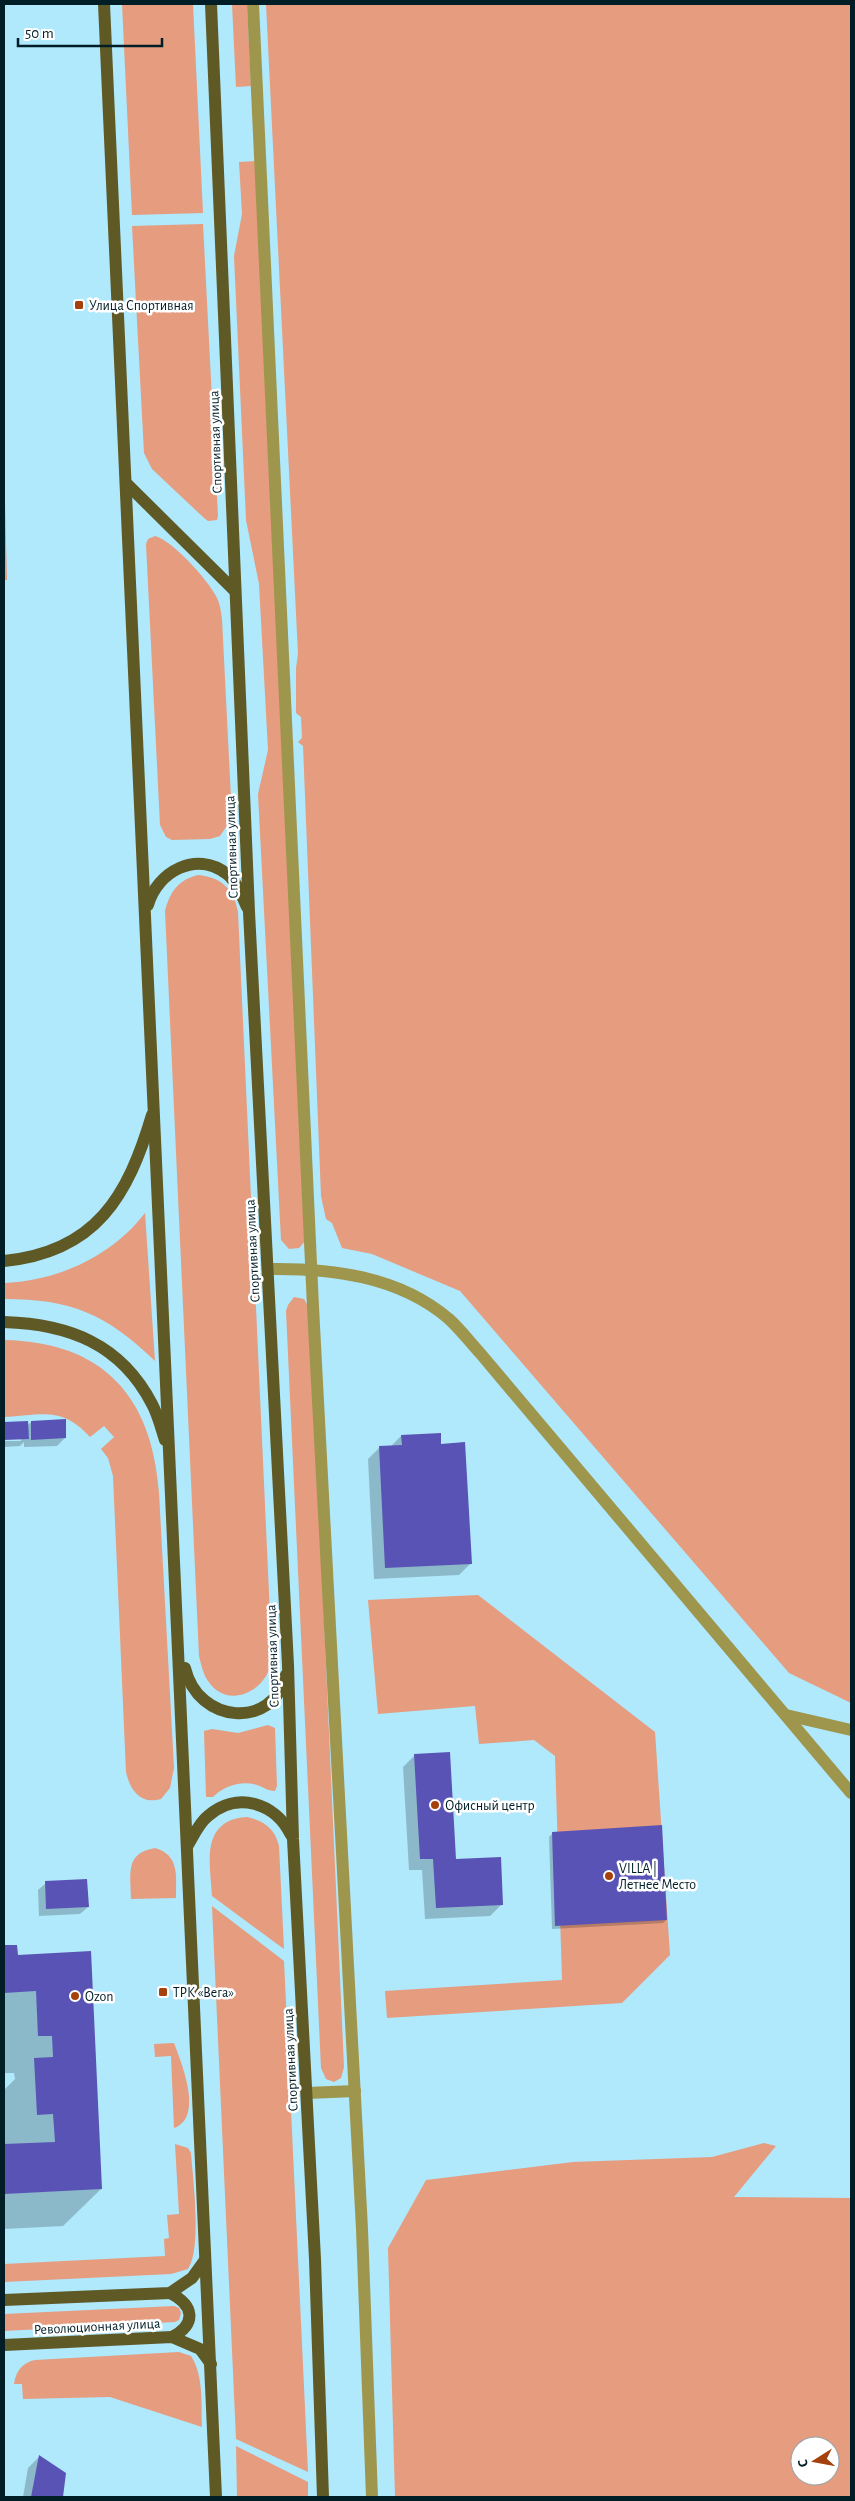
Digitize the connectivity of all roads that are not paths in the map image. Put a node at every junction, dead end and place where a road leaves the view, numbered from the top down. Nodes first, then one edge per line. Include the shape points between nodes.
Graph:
1 (104, 4) edge
2 (211, 4) edge
3 (253, 4) edge
4 (126, 483) junction
5 (236, 591) junction
6 (146, 912) junction
7 (249, 912) junction
8 (155, 1105) junction
9 (4, 1261) edge
10 (313, 1268) junction
11 (268, 1269) junction
12 (4, 1322) edge
13 (170, 1453) junction
14 (180, 1646) junction
15 (288, 1665) junction
16 (786, 1715) junction
17 (851, 1730) edge
18 (851, 1793) edge
19 (293, 1839) junction
20 (188, 1845) junction
21 (355, 2090) junction
22 (307, 2093) junction
23 (205, 2260) junction
24 (170, 2292) junction
25 (4, 2300) edge
26 (172, 2337) junction
27 (4, 2345) edge
28 (211, 2364) junction
29 (216, 2497) edge
30 (323, 2497) edge
31 (372, 2497) edge

1 - 4 main road
2 - 5 main road, Спортивная улица
3 - 10 street
4 - 5 main road
4 - 6 main road
5 - 7 main road, Спортивная улица
6 - 7 main road via 152,892 164,876 178,868 195,865 212,867 227,874
6 - 8 main road
7 - 11 main road, Спортивная улица
8 - 9 main road via 140,1156 122,1192 103,1217 64,1244 42,1253
8 - 13 main road
10 - 11 street
10 - 16 street via 377,1281 418,1298 448,1319 480,1352
10 - 21 street
11 - 15 main road, Спортивная улица
12 - 13 main road via 55,1328 88,1338 111,1352 134,1375 153,1405
13 - 14 main road
14 - 15 main road via 191,1687 201,1700 229,1713 245,1713 260,1708 274,1697 284,1682
14 - 20 main road
15 - 19 main road, Спортивная улица
16 - 17 street
16 - 18 street
19 - 20 main road via 285,1823 272,1811 256,1803 238,1802 221,1806 206,1817
19 - 22 main road, Спортивная улица
20 - 23 main road
21 - 22 street
21 - 31 street
22 - 30 main road, Спортивная улица
23 - 24 main road via 192,2278
23 - 28 main road
24 - 25 main road
24 - 26 main road via 182,2299 190,2316 182,2332
26 - 27 main road, Революционная улица
26 - 28 main road, Революционная улица via 200,2350
28 - 29 main road

